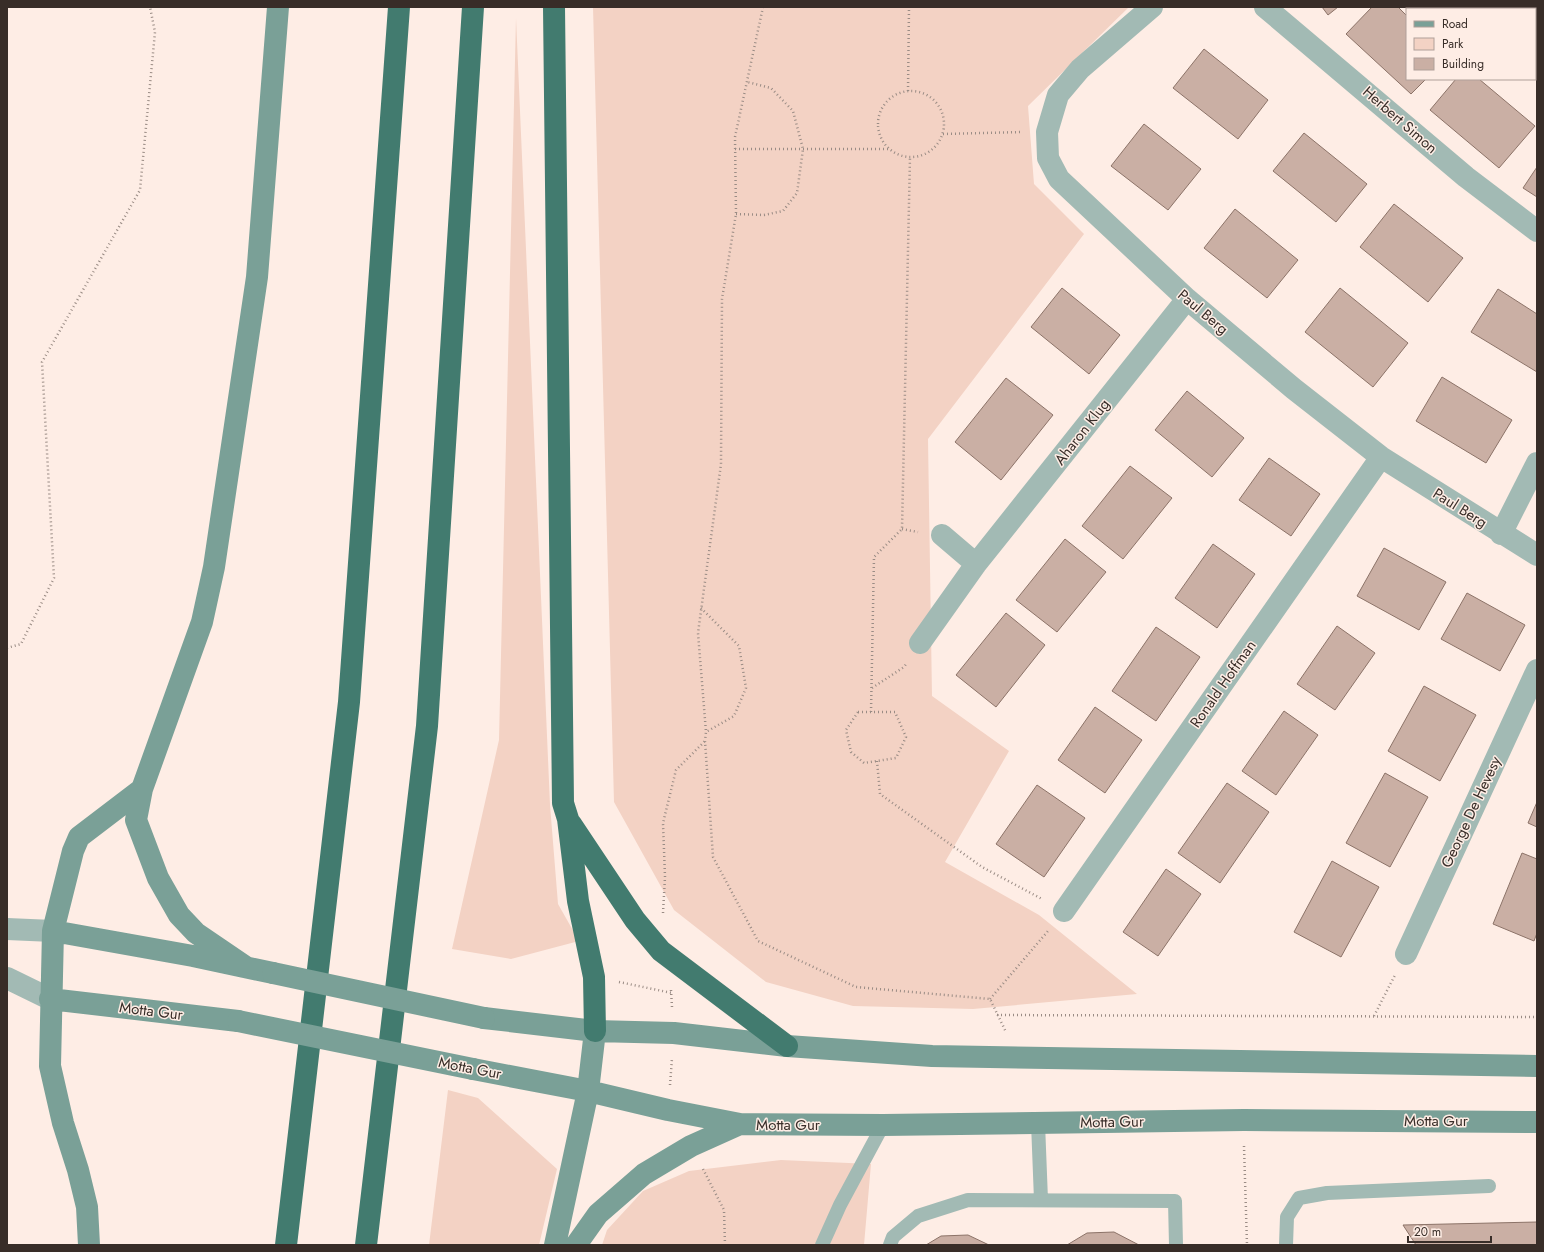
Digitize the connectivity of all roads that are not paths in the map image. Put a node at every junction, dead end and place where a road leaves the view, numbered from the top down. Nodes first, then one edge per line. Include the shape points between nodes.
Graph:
1 (278, 7) edge
2 (399, 7) edge
3 (473, 7) edge
4 (554, 7) edge
5 (1152, 7) edge
6 (1265, 7) edge
7 (1537, 231) edge
8 (1187, 299) junction
9 (1381, 457) junction
10 (1537, 463) edge
11 (1502, 534) junction
12 (942, 535) dead end
13 (1537, 555) edge
14 (976, 564) junction
15 (920, 643) road end
16 (1537, 670) edge
17 (142, 789) junction
18 (568, 819) junction
19 (1064, 911) road end
20 (7, 929) edge
21 (53, 931) junction
22 (1406, 954) road end
23 (246, 968) junction
24 (7, 978) edge
25 (50, 999) junction
26 (595, 1031) junction
27 (787, 1046) junction
28 (1537, 1066) edge
29 (588, 1091) junction
30 (1537, 1122) edge
31 (1038, 1123) junction
32 (740, 1124) junction
33 (883, 1125) junction
34 (1489, 1186) dead end
35 (1041, 1200) junction
36 (89, 1245) edge
37 (286, 1245) edge
38 (366, 1245) edge
39 (555, 1245) edge
40 (576, 1245) edge
41 (822, 1245) edge
42 (890, 1245) edge
43 (1176, 1245) edge
44 (1286, 1245) edge

1 - 17 main road via 257,277 214,567 202,622
2 - 37 highway via 349,702
3 - 38 highway via 427,726
4 - 18 highway via 563,802
5 - 8 street, Paul Berg via 1080,69 1058,95 1047,132 1048,158 1059,179
6 - 7 street, Herbert Simon via 1466,177
8 - 9 street, Paul Berg via 1294,389
8 - 14 street, Aharon Klug
9 - 11 street, Paul Berg
9 - 19 street, Ronald Hoffman
10 - 11 street
11 - 13 street, Paul Berg
12 - 14 street
14 - 15 street, Aharon Klug
16 - 22 street, George De Hevesy
17 - 21 main road via 79,837 73,851
17 - 23 main road via 136,820 158,878 179,915 196,933
18 - 26 highway via 578,901 594,977
18 - 27 highway via 635,920 661,951
20 - 21 street
21 - 23 main road
21 - 25 main road
23 - 26 main road, bridge via 484,1018
24 - 25 street
25 - 29 main road, Motta Gur, bridge via 238,1021
25 - 36 main road via 50,1066 63,1124 78,1170 86,1207
26 - 27 main road via 674,1033
26 - 29 main road
27 - 28 main road via 932,1056
29 - 32 main road, Motta Gur
29 - 39 main road
30 - 31 main road, Motta Gur via 1244,1120
31 - 33 main road, Motta Gur
31 - 35 lane
32 - 33 main road, Motta Gur
32 - 40 main road via 691,1146 644,1174 598,1214
33 - 41 lane via 840,1205
34 - 44 lane via 1327,1192 1299,1198 1287,1217
35 - 42 lane via 968,1200 918,1216 893,1237
35 - 43 lane via 1174,1201

